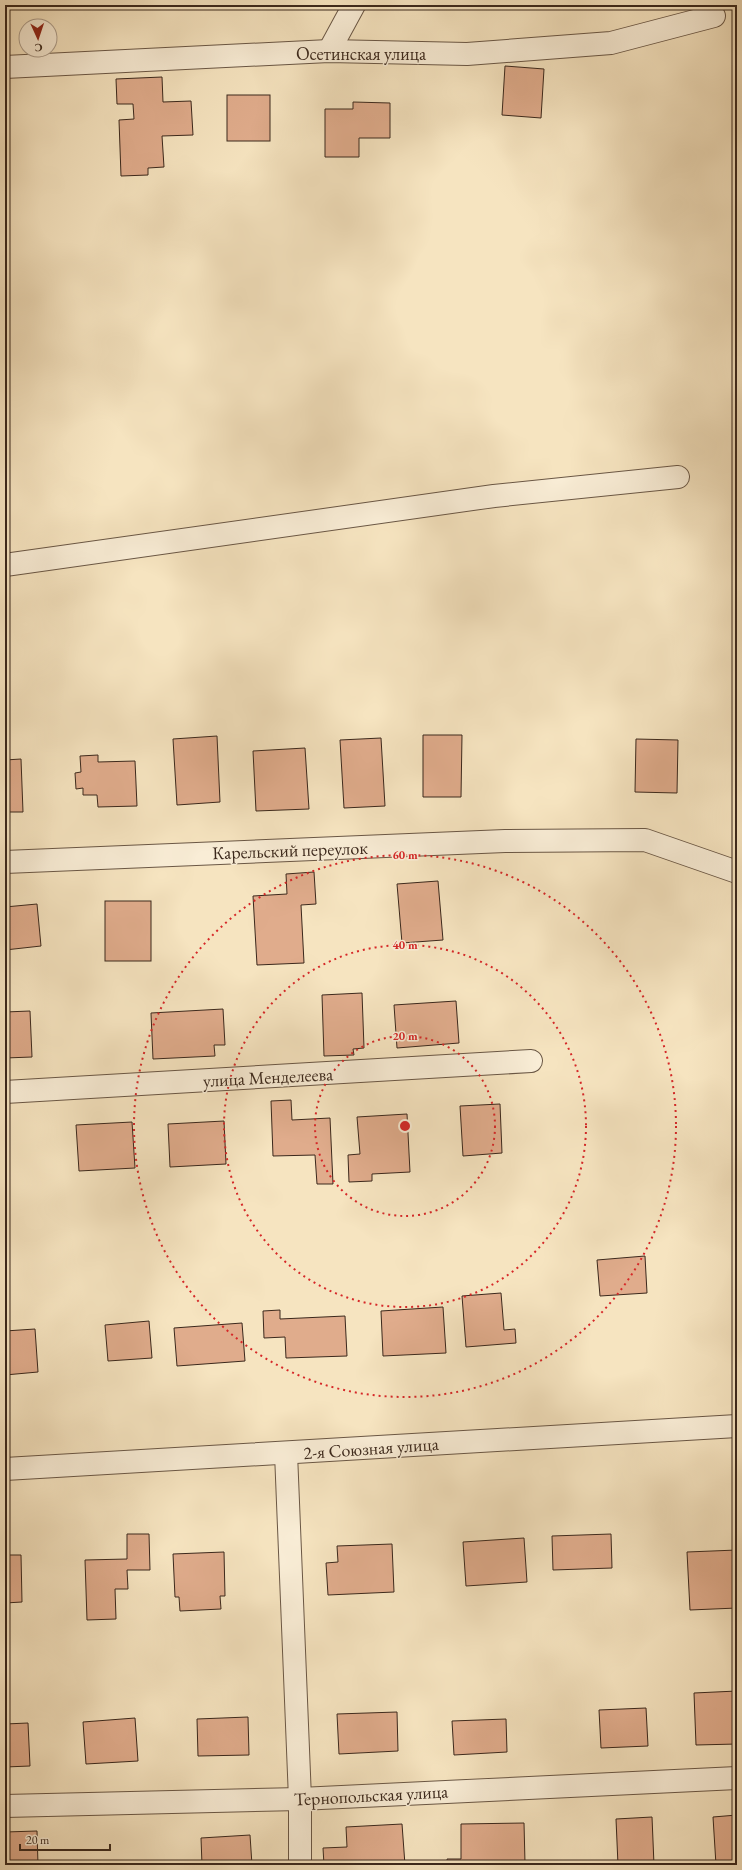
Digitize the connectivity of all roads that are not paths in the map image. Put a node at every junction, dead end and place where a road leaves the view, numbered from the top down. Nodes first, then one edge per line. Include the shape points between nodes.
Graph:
1 (354, 5) edge
2 (714, 16) dead end
3 (329, 51) junction
4 (5, 67) edge
5 (678, 477) dead end
6 (5, 565) edge
7 (5, 862) edge
8 (737, 872) edge
9 (531, 1061) dead end
10 (5, 1092) edge
11 (737, 1426) edge
12 (286, 1453) junction
13 (5, 1469) edge
14 (737, 1778) edge
15 (300, 1799) junction
16 (5, 1806) edge
17 (300, 1865) edge

1 - 3 street
2 - 3 street, Осетинская улица via 611,42 467,54
3 - 4 street, Осетинская улица
5 - 6 street via 494,496
7 - 8 street, Карельский переулок via 505,841 645,840
9 - 10 street, улица Менделеева
11 - 12 street, 2-я Союзная улица
12 - 13 street, 2-я Союзная улица
12 - 15 street
14 - 15 street, Тернопольская улица
15 - 16 street, Тернопольская улица
15 - 17 street

